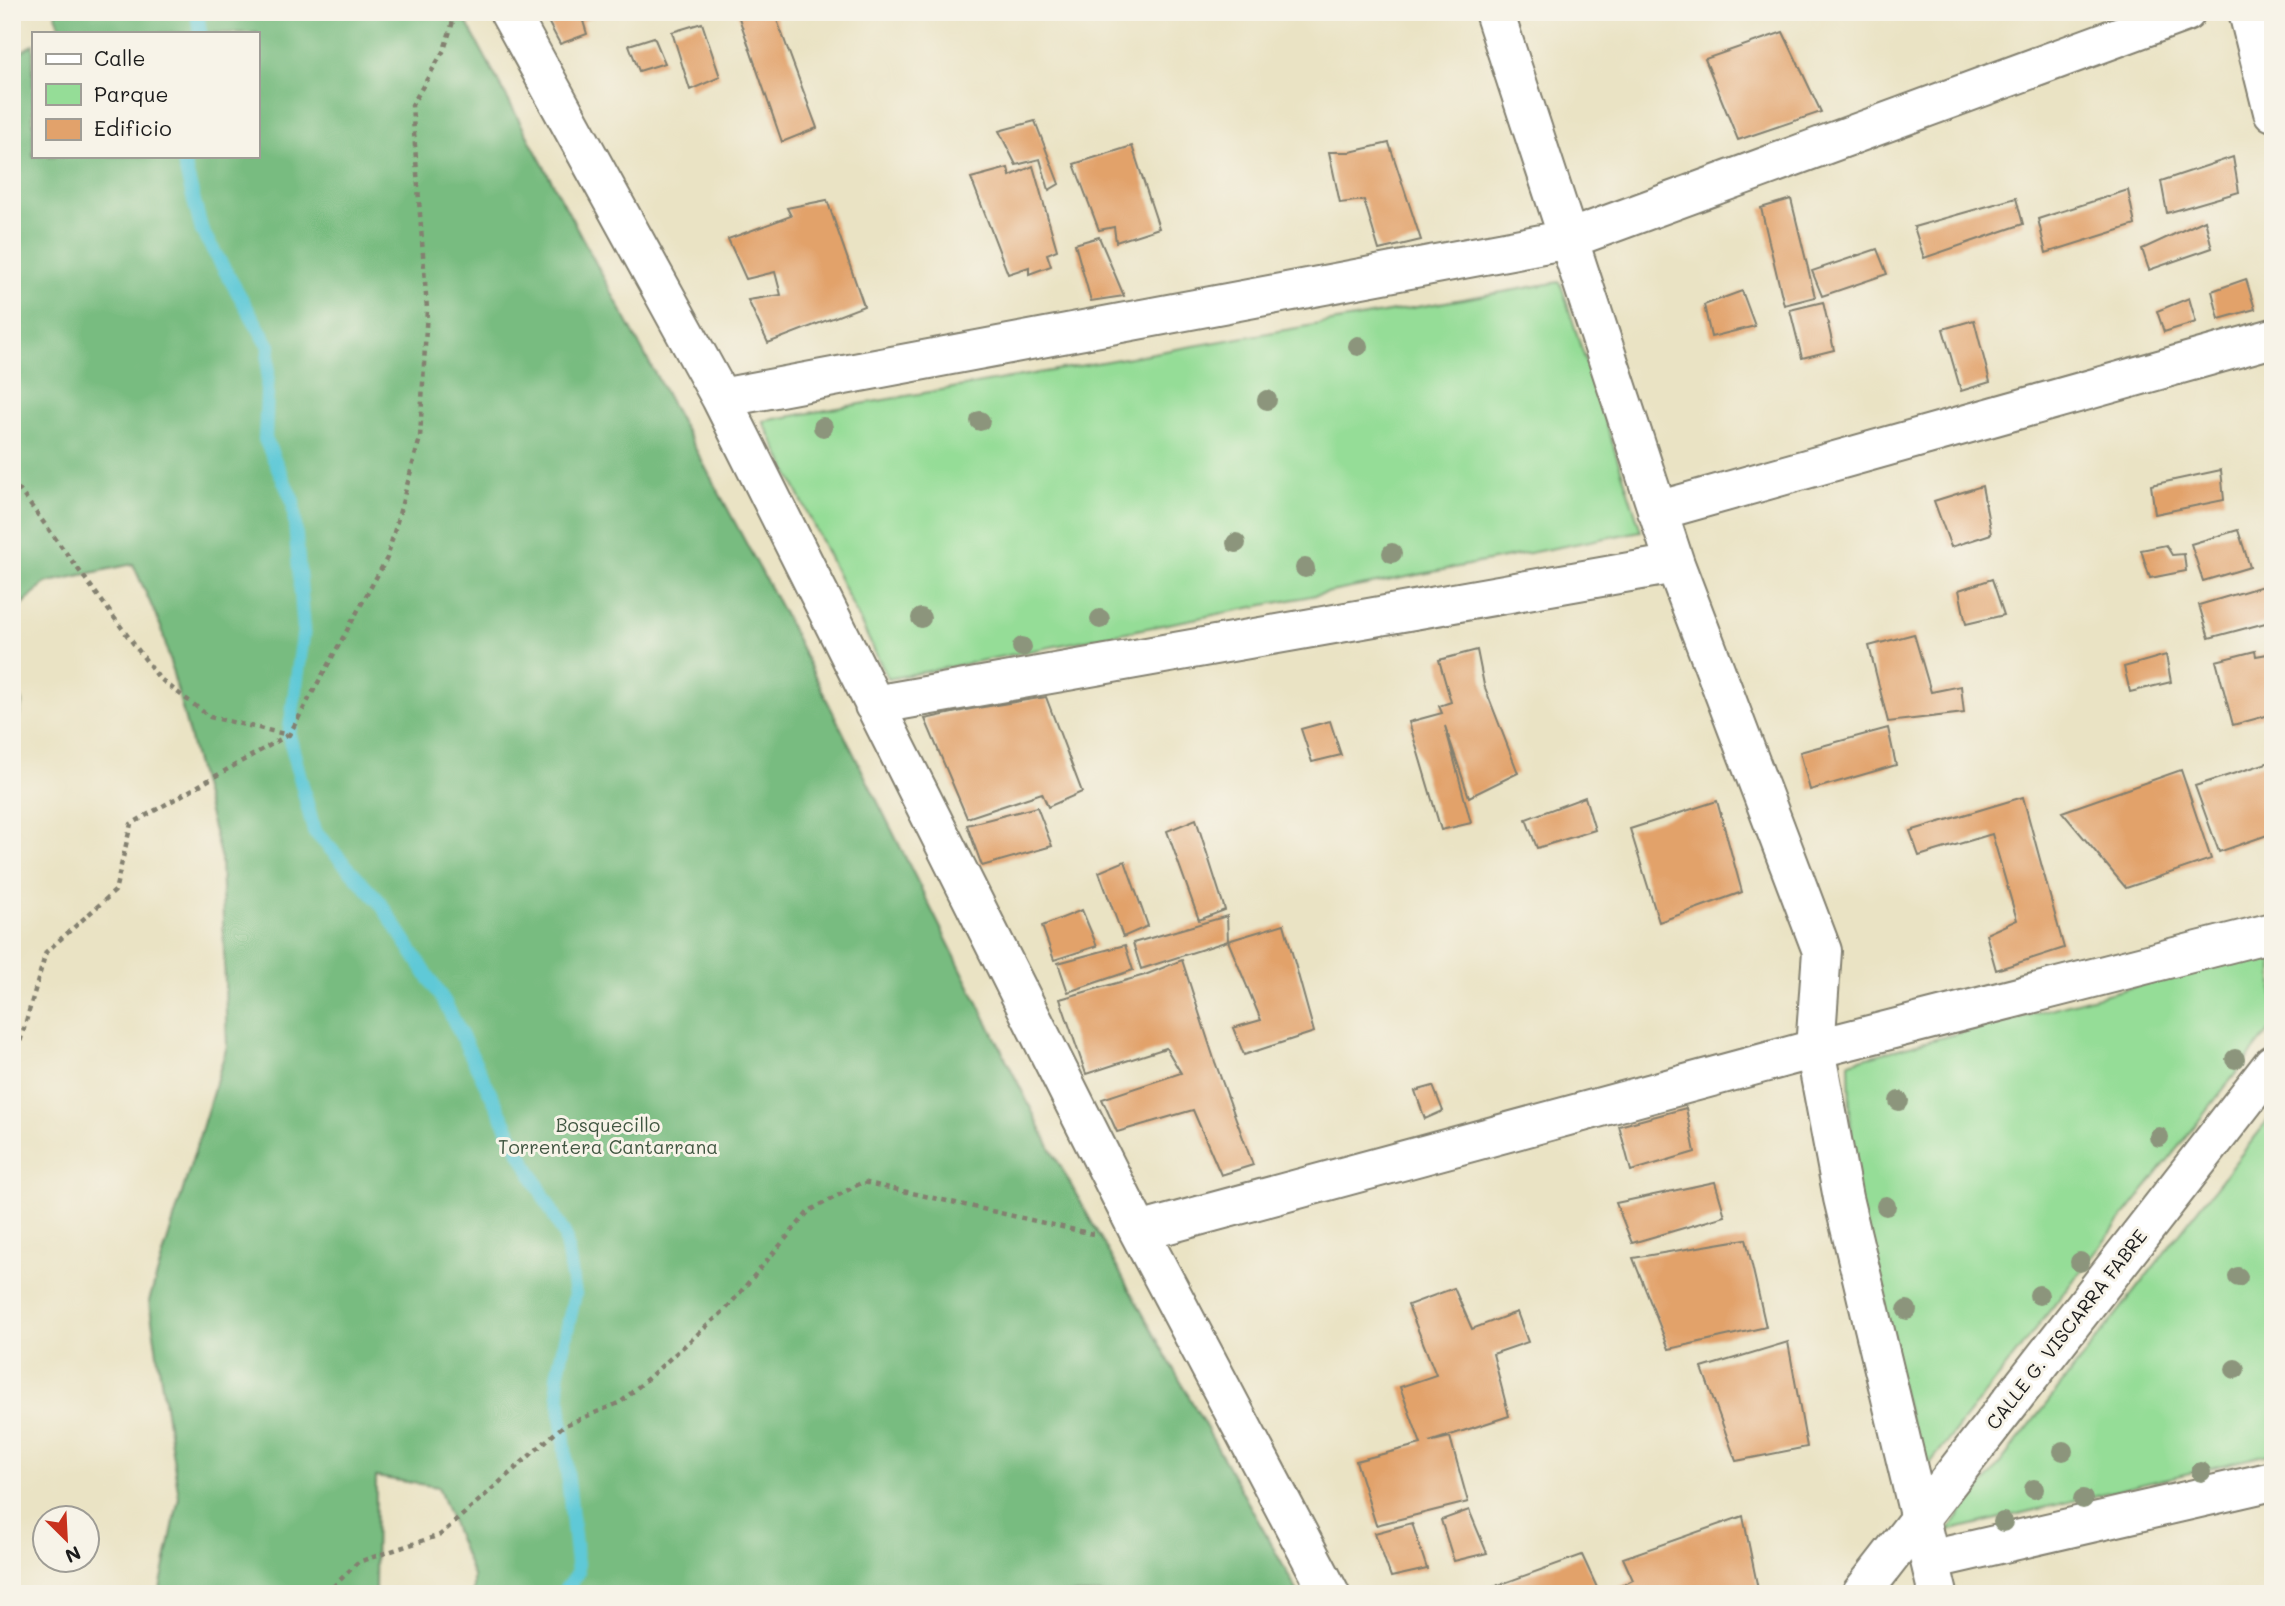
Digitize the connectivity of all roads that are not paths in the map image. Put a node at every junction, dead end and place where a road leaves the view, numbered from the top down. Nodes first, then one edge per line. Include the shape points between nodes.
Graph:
1 (509, 12) edge
2 (1494, 12) edge
3 (2186, 12) edge
4 (2248, 12) edge
5 (2273, 112) edge
6 (1569, 239) junction
7 (2273, 338) edge
8 (721, 398) junction
9 (1657, 511) junction
10 (1675, 564) junction
11 (874, 705) junction
12 (2273, 932) edge
13 (1815, 1049) junction
14 (2273, 1064) edge
15 (1139, 1232) junction
16 (2273, 1481) edge
17 (1918, 1518) junction
18 (1934, 1577) edge
19 (1330, 1594) edge
20 (1861, 1594) edge

1 - 8 street
2 - 6 street
3 - 6 street
4 - 5 street
6 - 8 street
6 - 9 street
7 - 9 street
8 - 11 street
9 - 10 street
10 - 11 street
10 - 13 street via 1822,951
11 - 15 street
12 - 13 street
13 - 15 street
13 - 17 street via 1843,1198
14 - 17 street, CALLE G. VISCARRA FABRE
15 - 19 street
16 - 18 street
17 - 18 street
17 - 20 street, CALLE G. VISCARRA FABRE

